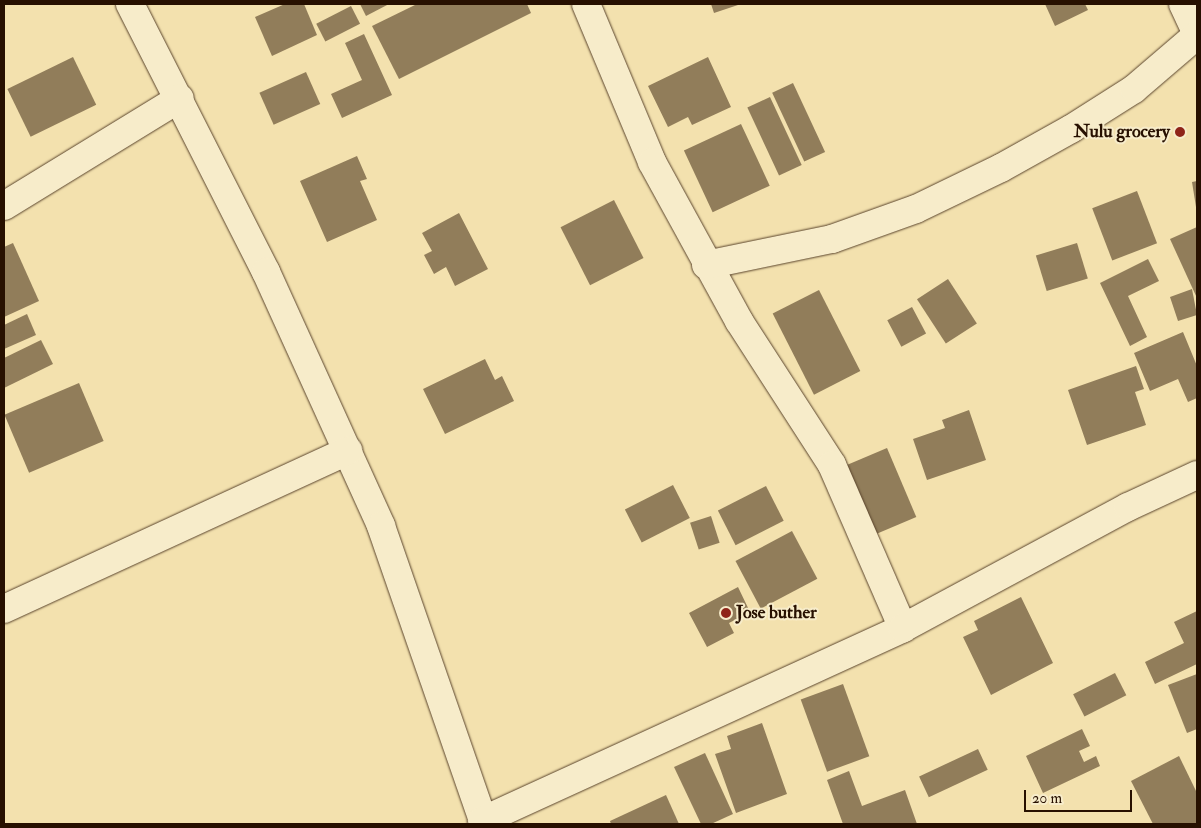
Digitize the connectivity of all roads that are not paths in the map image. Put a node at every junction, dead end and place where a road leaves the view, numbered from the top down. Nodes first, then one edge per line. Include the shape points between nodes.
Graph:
1 (130, 4) edge
2 (586, 4) edge
3 (1182, 4) edge
4 (1197, 34) edge
5 (180, 98) junction
6 (4, 206) edge
7 (706, 265) junction
8 (348, 451) junction
9 (1197, 475) edge
10 (4, 609) edge
11 (902, 628) junction
12 (483, 823) edge

1 - 5 street
2 - 7 street via 652,162
3 - 4 street
4 - 7 street via 1134,89 1071,129 1002,168 916,209 832,239
5 - 6 street
5 - 8 street via 266,272
7 - 11 street via 832,465
8 - 10 street
8 - 12 street via 408,598
9 - 11 street via 1128,507
11 - 12 street

